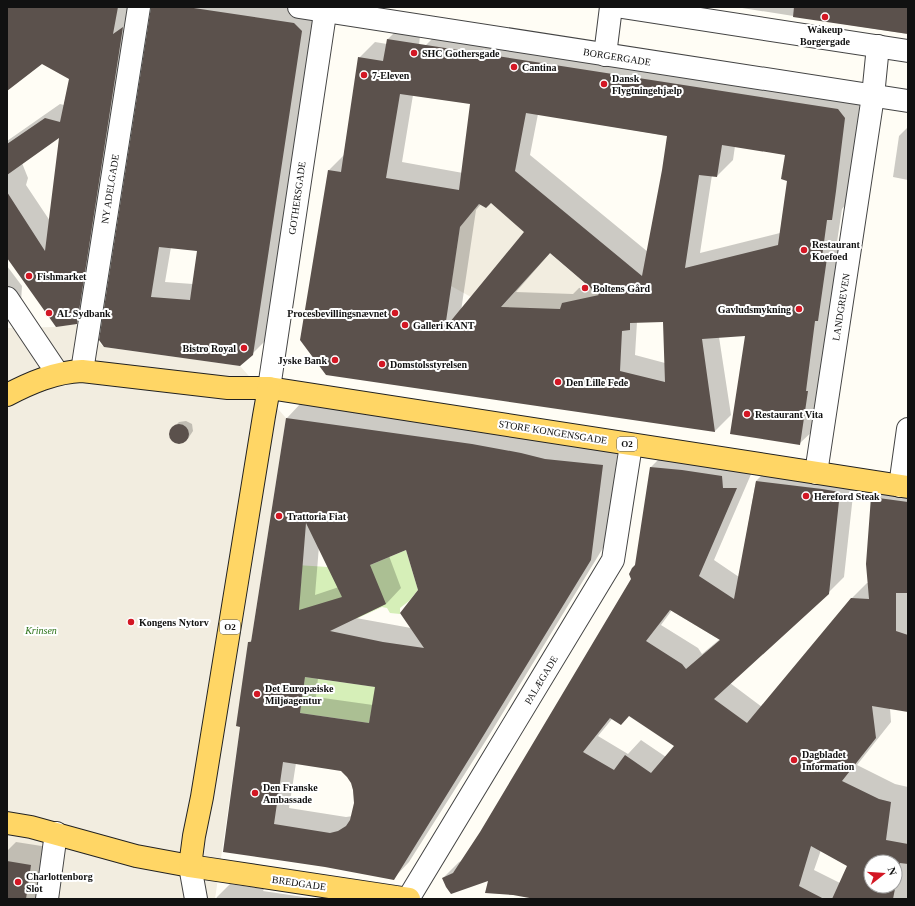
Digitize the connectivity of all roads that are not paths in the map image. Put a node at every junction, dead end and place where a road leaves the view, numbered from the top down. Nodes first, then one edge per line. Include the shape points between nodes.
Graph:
1 (139, 7) edge
2 (299, 7) edge
3 (612, 7) edge
4 (622, 7) edge
5 (326, 9) edge
6 (878, 46) junction
7 (908, 51) edge
8 (605, 55) junction
9 (873, 96) junction
10 (908, 101) edge
11 (7, 298) edge
12 (82, 371) junction
13 (58, 374) junction
14 (269, 388) junction
15 (7, 395) edge
16 (908, 429) edge
17 (631, 445) junction
18 (816, 473) junction
19 (904, 487) edge
20 (7, 823) edge
21 (56, 833) junction
22 (190, 866) junction
23 (47, 899) edge
24 (185, 899) edge
25 (196, 899) edge
26 (408, 899) edge

1 - 12 street, NY ADELGADE
2 - 5 street, BORGERGADE
3 - 8 street
4 - 6 street
5 - 8 street, BORGERGADE
5 - 14 street, GOTHERSGADE
6 - 7 street
6 - 9 street, LANDGREVEN
8 - 9 street, BORGERGADE
9 - 10 street, BORGERGADE
9 - 18 street, LANDGREVEN
11 - 13 street
12 - 13 main road, O2
12 - 14 main road, O2 via 228,388
13 - 15 main road, O2 via 35,381
14 - 17 main road, STORE KONGENSGADE / O2
14 - 22 main road, O2
16 - 19 street
17 - 18 main road, STORE KONGENSGADE / O2
17 - 26 street, PALÆGADE via 614,560
18 - 19 main road, STORE KONGENSGADE / O2
20 - 21 main road
21 - 22 main road via 136,856
21 - 23 street
22 - 24 street
22 - 25 street
22 - 26 main road, BREDGADE

